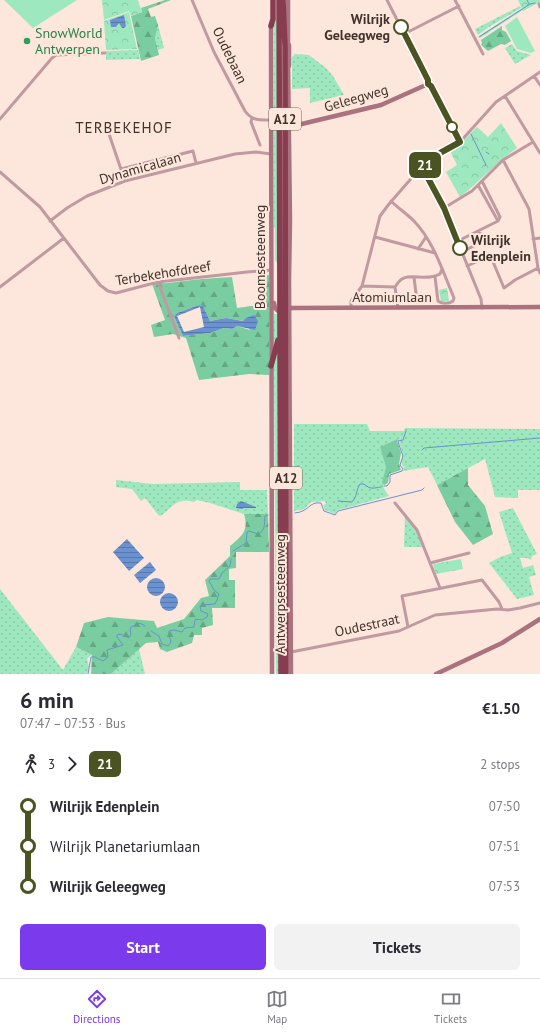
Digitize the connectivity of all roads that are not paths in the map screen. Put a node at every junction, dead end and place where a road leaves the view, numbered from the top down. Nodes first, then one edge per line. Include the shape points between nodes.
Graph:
1 (192, 0) edge
2 (272, 0) edge
3 (279, 0) edge
4 (387, 0) edge
5 (454, 0) edge
6 (286, 1) edge
7 (458, 6) junction
8 (270, 26) joint
9 (404, 34) junction
10 (288, 35) joint
11 (105, 53) dead end
12 (484, 54) dead end
13 (540, 72) edge
14 (534, 76) junction
15 (289, 79) junction
16 (428, 84) junction
17 (540, 85) edge
18 (505, 96) junction
19 (252, 118) junction
20 (0, 119) edge
21 (271, 120) junction
22 (289, 127) junction
23 (109, 134) dead end
24 (460, 142) junction
25 (533, 142) junction
26 (260, 145) dead end
27 (540, 153) edge
28 (271, 154) junction
29 (503, 160) junction
30 (196, 163) junction
31 (422, 167) junction
32 (121, 169) junction
33 (0, 172) edge
34 (125, 181) junction
35 (482, 181) junction
36 (478, 184) junction
37 (391, 201) junction
38 (444, 208) junction
39 (50, 221) junction
40 (290, 221) junction
41 (498, 221) junction
42 (477, 232) junction
43 (375, 237) junction
44 (426, 237) junction
45 (64, 238) junction
46 (285, 238) junction
47 (540, 238) edge
48 (533, 239) junction
49 (458, 241) junction
50 (271, 248) junction
51 (418, 249) junction
52 (462, 252) junction
53 (435, 254) junction
54 (283, 266) junction
55 (467, 266) junction
56 (442, 268) junction
57 (538, 268) junction
58 (271, 270) junction
59 (540, 273) edge
60 (414, 277) junction
61 (434, 277) junction
62 (271, 279) junction
63 (158, 282) junction
64 (362, 286) junction
65 (0, 287) edge
66 (395, 287) junction
67 (417, 302) dead end
68 (353, 308) junction
69 (398, 308) junction
70 (482, 308) junction
71 (540, 308) edge
72 (285, 309) junction
73 (281, 332) junction
74 (178, 338) dead end
75 (271, 366) junction
76 (395, 503) dead end
77 (291, 513) joint
78 (272, 514) joint
79 (469, 553) dead end
80 (430, 563) junction
81 (440, 588) junction
82 (540, 603) edge
83 (502, 609) junction
84 (540, 618) edge
85 (408, 627) junction
86 (291, 652) junction
87 (272, 674) edge
88 (281, 674) edge
89 (286, 674) edge
90 (291, 674) edge
91 (436, 674) edge

1 - 19 street, Oudebaan via 214,52 245,111
2 - 8 highway
3 - 54 highway, A12 via 280,228
4 - 9 street
5 - 7 street
6 - 10 highway
6 - 15 main road, Boomsesteenweg
6 - 46 highway, A12
7 - 9 street
7 - 12 street
8 - 21 main road, Boomsesteenweg
9 - 16 street
10 - 15 main road, Boomsesteenweg
11 - 20 street via 56,55
13 - 14 street
14 - 17 street
14 - 18 street
15 - 22 main road, Boomsesteenweg
16 - 22 main road, Geleegweg via 381,105
16 - 24 street
18 - 24 street
18 - 25 street
19 - 21 street
19 - 26 street, Oudebaan via 251,122
21 - 28 main road, Boomsesteenweg
22 - 40 main road, Boomsesteenweg
23 - 32 street
24 - 31 street
25 - 27 street
25 - 29 street
28 - 30 street, Dynamicalaan via 246,153
28 - 50 main road, Boomsesteenweg
29 - 35 street
29 - 48 street via 529,209
30 - 32 street, Dynamicalaan via 193,151
30 - 34 street, Dynamicalaan
31 - 37 street
31 - 38 street
32 - 34 street
33 - 39 street, Terbekehofdreef via 40,207
34 - 39 street, Dynamicalaan via 87,196
35 - 36 street
35 - 41 street via 500,218
36 - 38 street
36 - 41 street
37 - 43 street via 380,216
37 - 44 street via 414,221
38 - 49 street
39 - 45 street, Terbekehofdreef
40 - 46 highway
40 - 72 main road, Boomsesteenweg
41 - 42 street
42 - 49 street
42 - 52 street via 487,239
43 - 51 street
43 - 64 street
44 - 51 street
44 - 53 street
45 - 63 street, Terbekehofdreef via 100,285 108,291 116,294
45 - 65 street
46 - 54 highway, A12
47 - 48 street
48 - 57 street
49 - 52 street
50 - 54 main road via 274,252 274,263
50 - 58 main road, Boomsesteenweg
51 - 53 street
52 - 55 street
53 - 56 street
54 - 58 main road, Terbekehofdreef
54 - 72 highway, A12
55 - 57 street via 491,257 504,288
55 - 70 street
56 - 61 street via 440,274
56 - 61 street via 454,301 439,302
57 - 59 street
58 - 62 main road, Boomsesteenweg
58 - 63 street, Terbekehofdreef
60 - 61 street
60 - 66 street via 405,277
60 - 67 street
62 - 72 main road via 274,287 274,306 276,310
62 - 75 main road, Boomsesteenweg
63 - 74 street
64 - 66 street
64 - 68 street via 351,301
66 - 69 street
68 - 69 main road, Atomiumlaan
68 - 72 main road, Atomiumlaan
69 - 70 main road, Atomiumlaan
70 - 71 main road, Atomiumlaan
72 - 73 highway, A12
72 - 77 main road, Boomsesteenweg
72 - 89 highway, A12
73 - 75 highway
73 - 88 highway, A12
75 - 78 main road, Boomsesteenweg
76 - 80 street via 417,530
77 - 86 main road, Antwerpsesteenweg
78 - 87 main road, Antwerpsesteenweg
79 - 80 street
80 - 81 street
81 - 83 street via 482,580
81 - 85 street via 402,596
82 - 83 street, Oudestraat
83 - 85 street, Oudestraat via 435,615
84 - 91 main road via 502,643
85 - 86 street, Oudestraat via 399,631
86 - 90 main road, Antwerpsesteenweg

